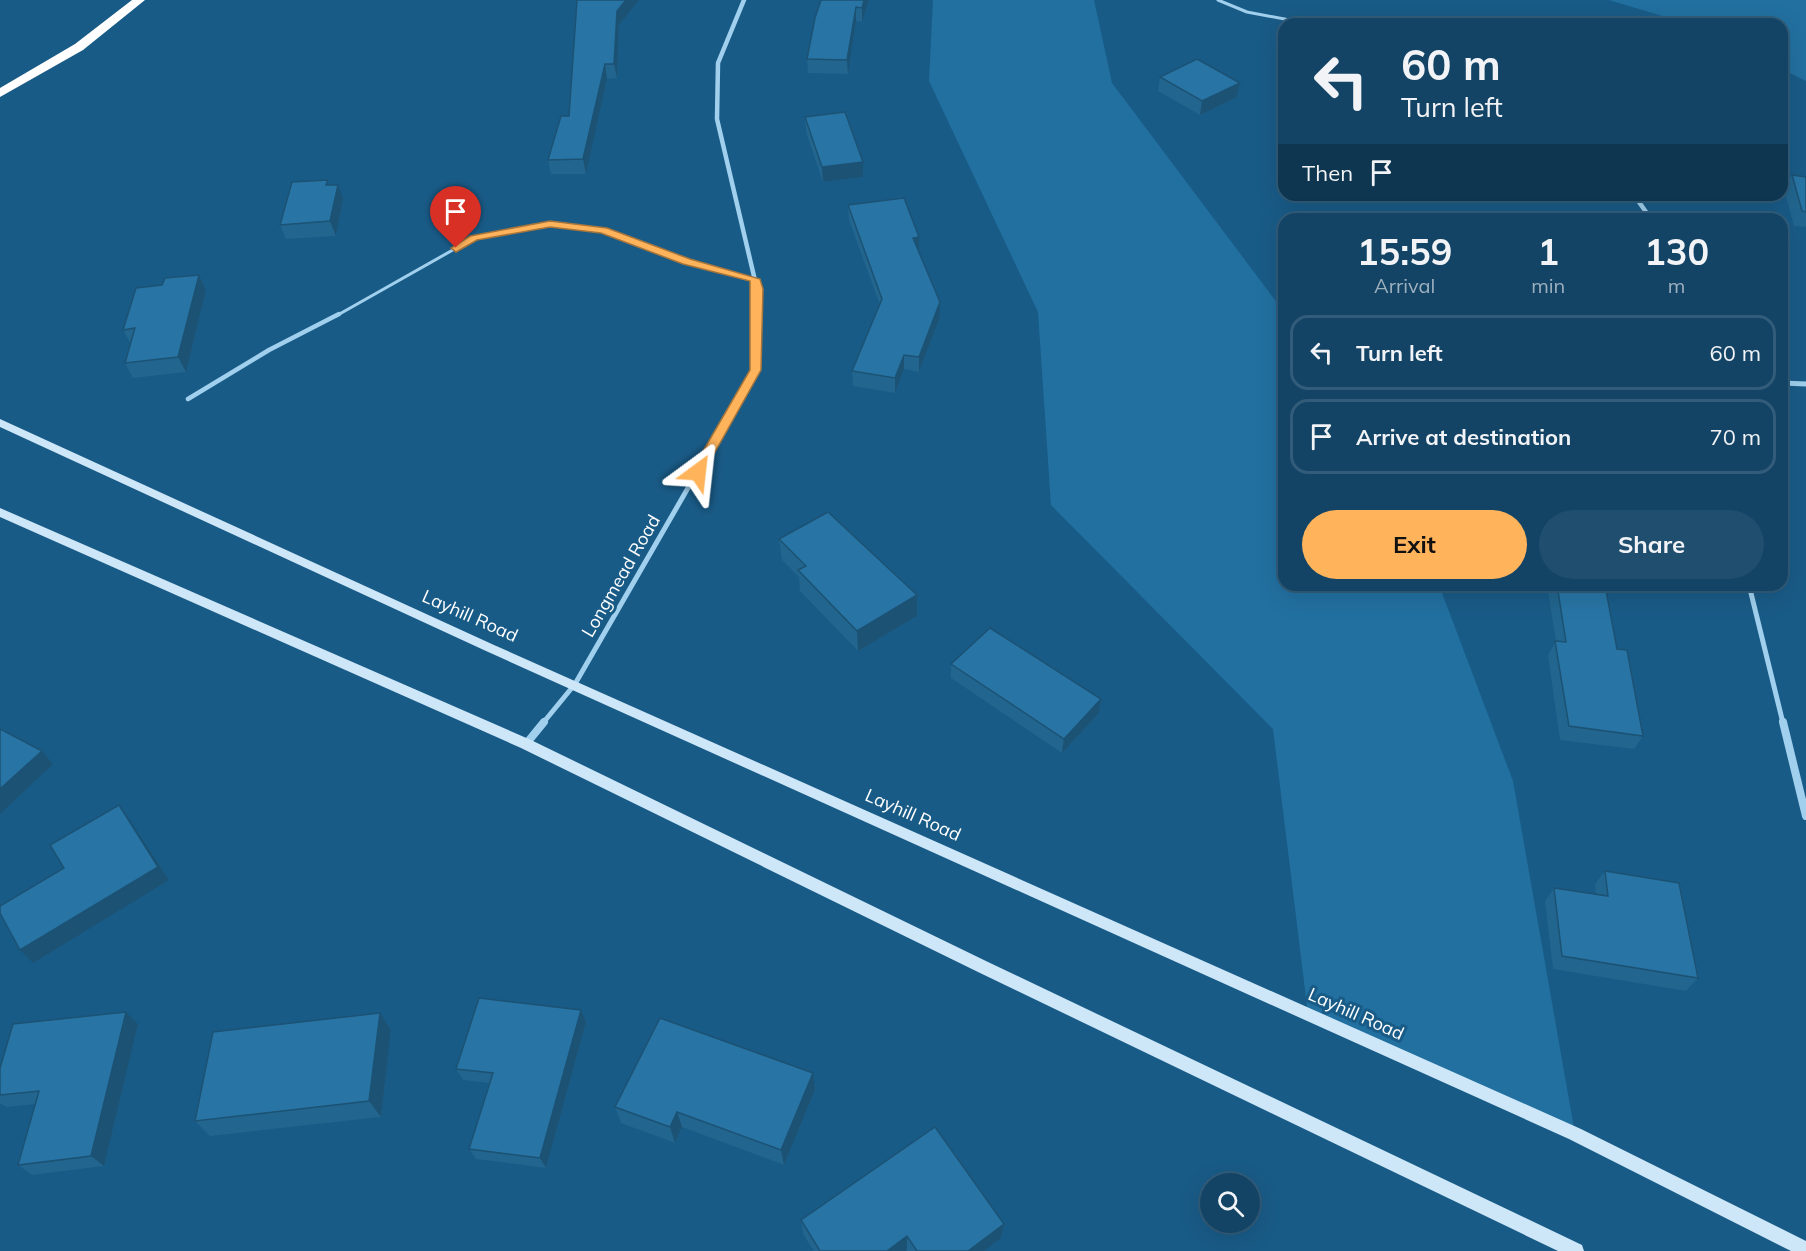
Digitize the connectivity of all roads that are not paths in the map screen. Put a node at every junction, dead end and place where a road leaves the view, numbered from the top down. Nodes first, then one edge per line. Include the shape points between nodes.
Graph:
1 (139, 0) edge
2 (744, 0) edge
3 (1218, 0) edge
4 (1279, 18) edge
5 (0, 93) edge
6 (755, 279) junction
7 (1788, 383) edge
8 (1806, 384) edge
9 (188, 399) dead end
10 (0, 423) edge
11 (0, 512) edge
12 (1750, 591) edge
13 (575, 684) junction
14 (526, 744) junction
15 (1806, 816) edge
16 (1806, 1250) edge
17 (1576, 1251) edge

1 - 5 highway via 79,47
2 - 6 street, Longmead Road via 718,63 717,119
3 - 4 lane via 1247,12
6 - 9 lane via 686,262 603,230 550,224 474,238
6 - 13 street, Longmead Road via 756,370
7 - 8 street
10 - 13 main road, Layhill Road
11 - 14 main road
12 - 15 street
13 - 14 street, Longmead Road
13 - 16 main road, Layhill Road via 1575,1134
14 - 17 main road via 983,968

